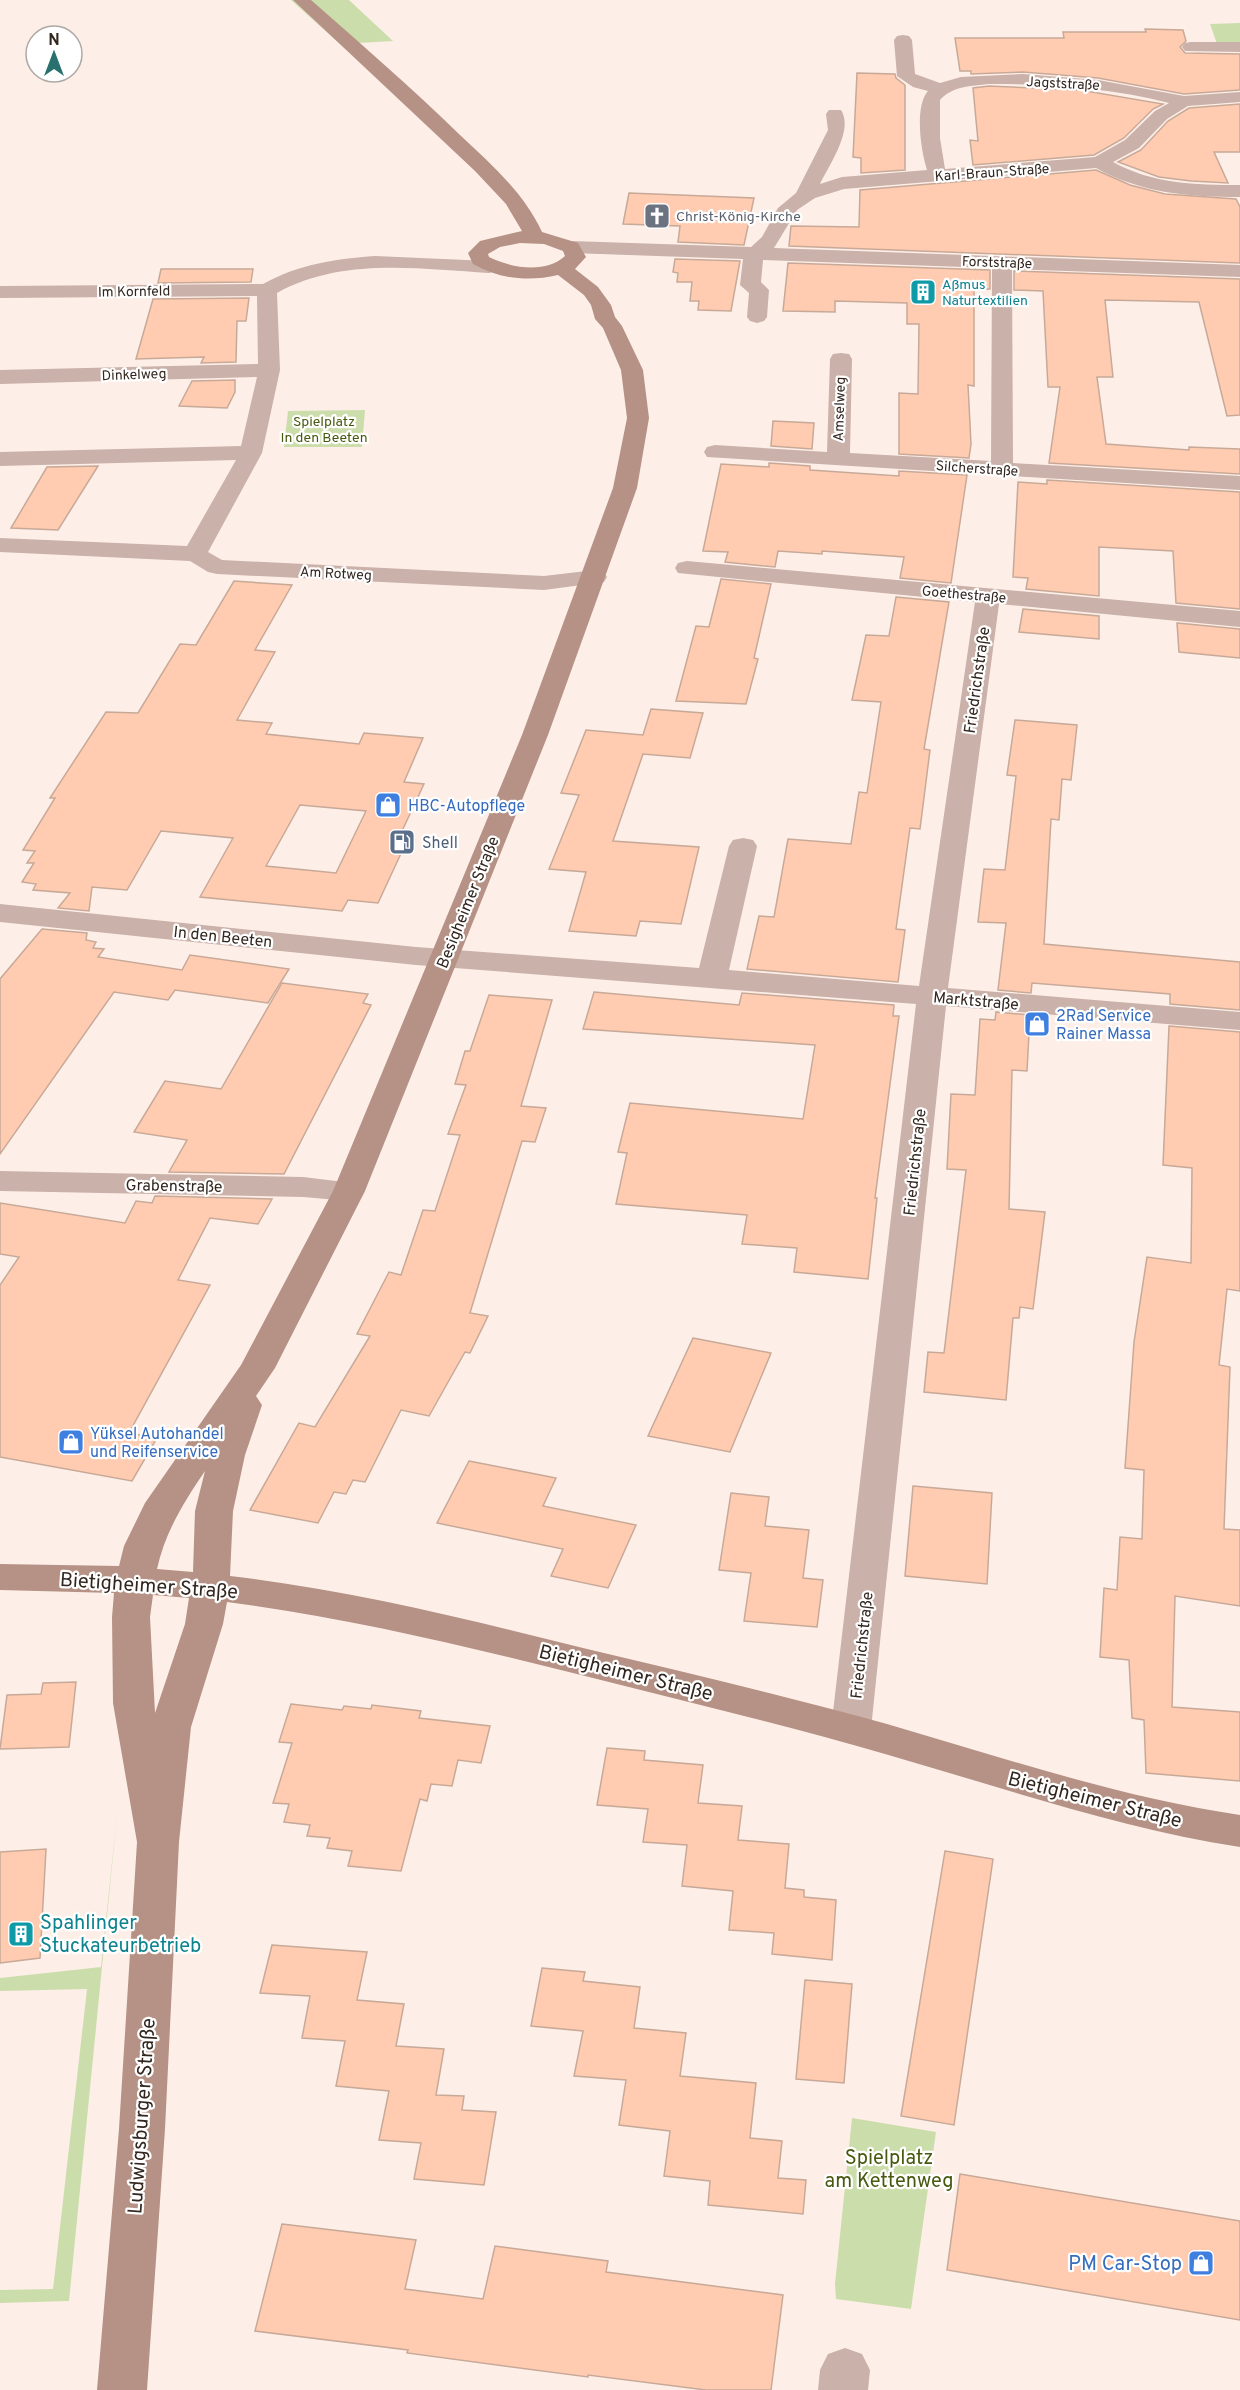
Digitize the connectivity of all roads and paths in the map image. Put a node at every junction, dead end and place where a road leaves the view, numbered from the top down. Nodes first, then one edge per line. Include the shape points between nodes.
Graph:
1 (301, 0) edge
2 (903, 40) dead end
3 (1191, 47) dead end
4 (1240, 47) edge
5 (941, 89) junction
6 (1240, 97) edge
7 (1184, 101) junction
8 (835, 114) dead end
9 (1099, 162) junction
10 (938, 176) junction
11 (1240, 191) edge
12 (805, 194) junction
13 (513, 201) junction
14 (536, 237) junction
15 (505, 239) junction
16 (754, 254) junction
17 (569, 257) junction
18 (484, 260) junction
19 (1002, 262) junction
20 (1240, 271) edge
21 (518, 273) junction
22 (267, 290) junction
23 (0, 292) edge
24 (554, 292) dead end
25 (575, 305) dead end
26 (757, 317) dead end
27 (605, 319) junction
28 (841, 359) dead end
29 (269, 370) junction
30 (0, 377) edge
31 (714, 452) dead end
32 (251, 453) junction
33 (4, 459) edge
34 (838, 459) junction
35 (1002, 470) junction
36 (1240, 483) edge
37 (0, 545) edge
38 (195, 554) junction
39 (687, 568) dead end
40 (595, 577) junction
41 (988, 596) junction
42 (1240, 619) edge
43 (743, 846) dead end
44 (0, 913) edge
45 (445, 957) junction
46 (712, 978) junction
47 (932, 997) junction
48 (1240, 1021) edge
49 (0, 1180) edge
50 (348, 1191) junction
51 (257, 1368) junction
52 (0, 1577) edge
53 (135, 1581) junction
54 (211, 1588) junction
55 (852, 1729) junction
56 (1240, 1831) edge
57 (158, 1842) junction
58 (122, 2390) edge

1 - 13 main road via 410,95
2 - 5 street, Jagststraße via 906,76
3 - 4 street
5 - 7 street, Jagststraße via 987,80 1064,82 1143,91
5 - 10 street via 931,99 930,115 932,159
6 - 7 street, Karl-Braun-Straße
7 - 9 street, Karl-Braun-Straße via 1161,115 1132,144
8 - 12 street via 837,130
9 - 10 street, Karl-Braun-Straße
9 - 11 street via 1149,185 1180,191
10 - 12 street, Karl-Braun-Straße via 842,183
12 - 16 street via 789,208 766,248
13 - 14 main road
13 - 15 main road
14 - 15 main road, Besigheimer Straße
14 - 17 main road, Besigheimer Straße via 556,240
15 - 18 main road, Besigheimer Straße via 487,245
16 - 17 street, Forststraße via 648,250
16 - 19 street, Forststraße
16 - 26 street via 750,285 759,290
17 - 21 main road
17 - 27 main road, Besigheimer Straße via 601,305
18 - 21 main road
18 - 22 street via 324,267 293,276
19 - 20 street, Forststraße
19 - 35 street
21 - 24 main road
22 - 23 street, Im Kornfeld
22 - 29 street
25 - 27 main road
27 - 40 main road, Besigheimer Straße via 632,370 638,418 632,463
28 - 34 street, Amselweg
29 - 30 street, Dinkelweg
29 - 32 street
31 - 34 street, Silcherstraße
32 - 33 street
32 - 38 street
34 - 35 street, Silcherstraße
35 - 36 street, Silcherstraße
37 - 38 street
38 - 40 street, Am Rotweg via 217,567 544,583
39 - 41 street, Goethestraße
40 - 45 main road, Besigheimer Straße
41 - 42 street, Goethestraße
41 - 47 street, Friedrichstraße
43 - 46 street
44 - 45 street, In den Beeten
45 - 46 street, Marktstraße
45 - 50 main road, Besigheimer Straße
46 - 47 street, Marktstraße
47 - 48 street, Marktstraße
47 - 55 street, Friedrichstraße
49 - 50 street, Grabenstraße
50 - 51 main road, Besigheimer Straße
51 - 53 main road, Besigheimer Straße via 164,1503 146,1538
51 - 54 main road, Besigheimer Straße via 227,1455 216,1502
52 - 53 main road, Bietigheimer Straße
53 - 54 main road, Bietigheimer Straße
53 - 57 main road, Ludwigsburger Straße via 131,1617 133,1703
54 - 55 main road, Bietigheimer Straße via 380,1614 473,1634
54 - 57 main road, Ludwigsburger Straße via 204,1624 171,1726
55 - 56 main road, Bietigheimer Straße via 1120,1809
57 - 58 main road, Ludwigsburger Straße

